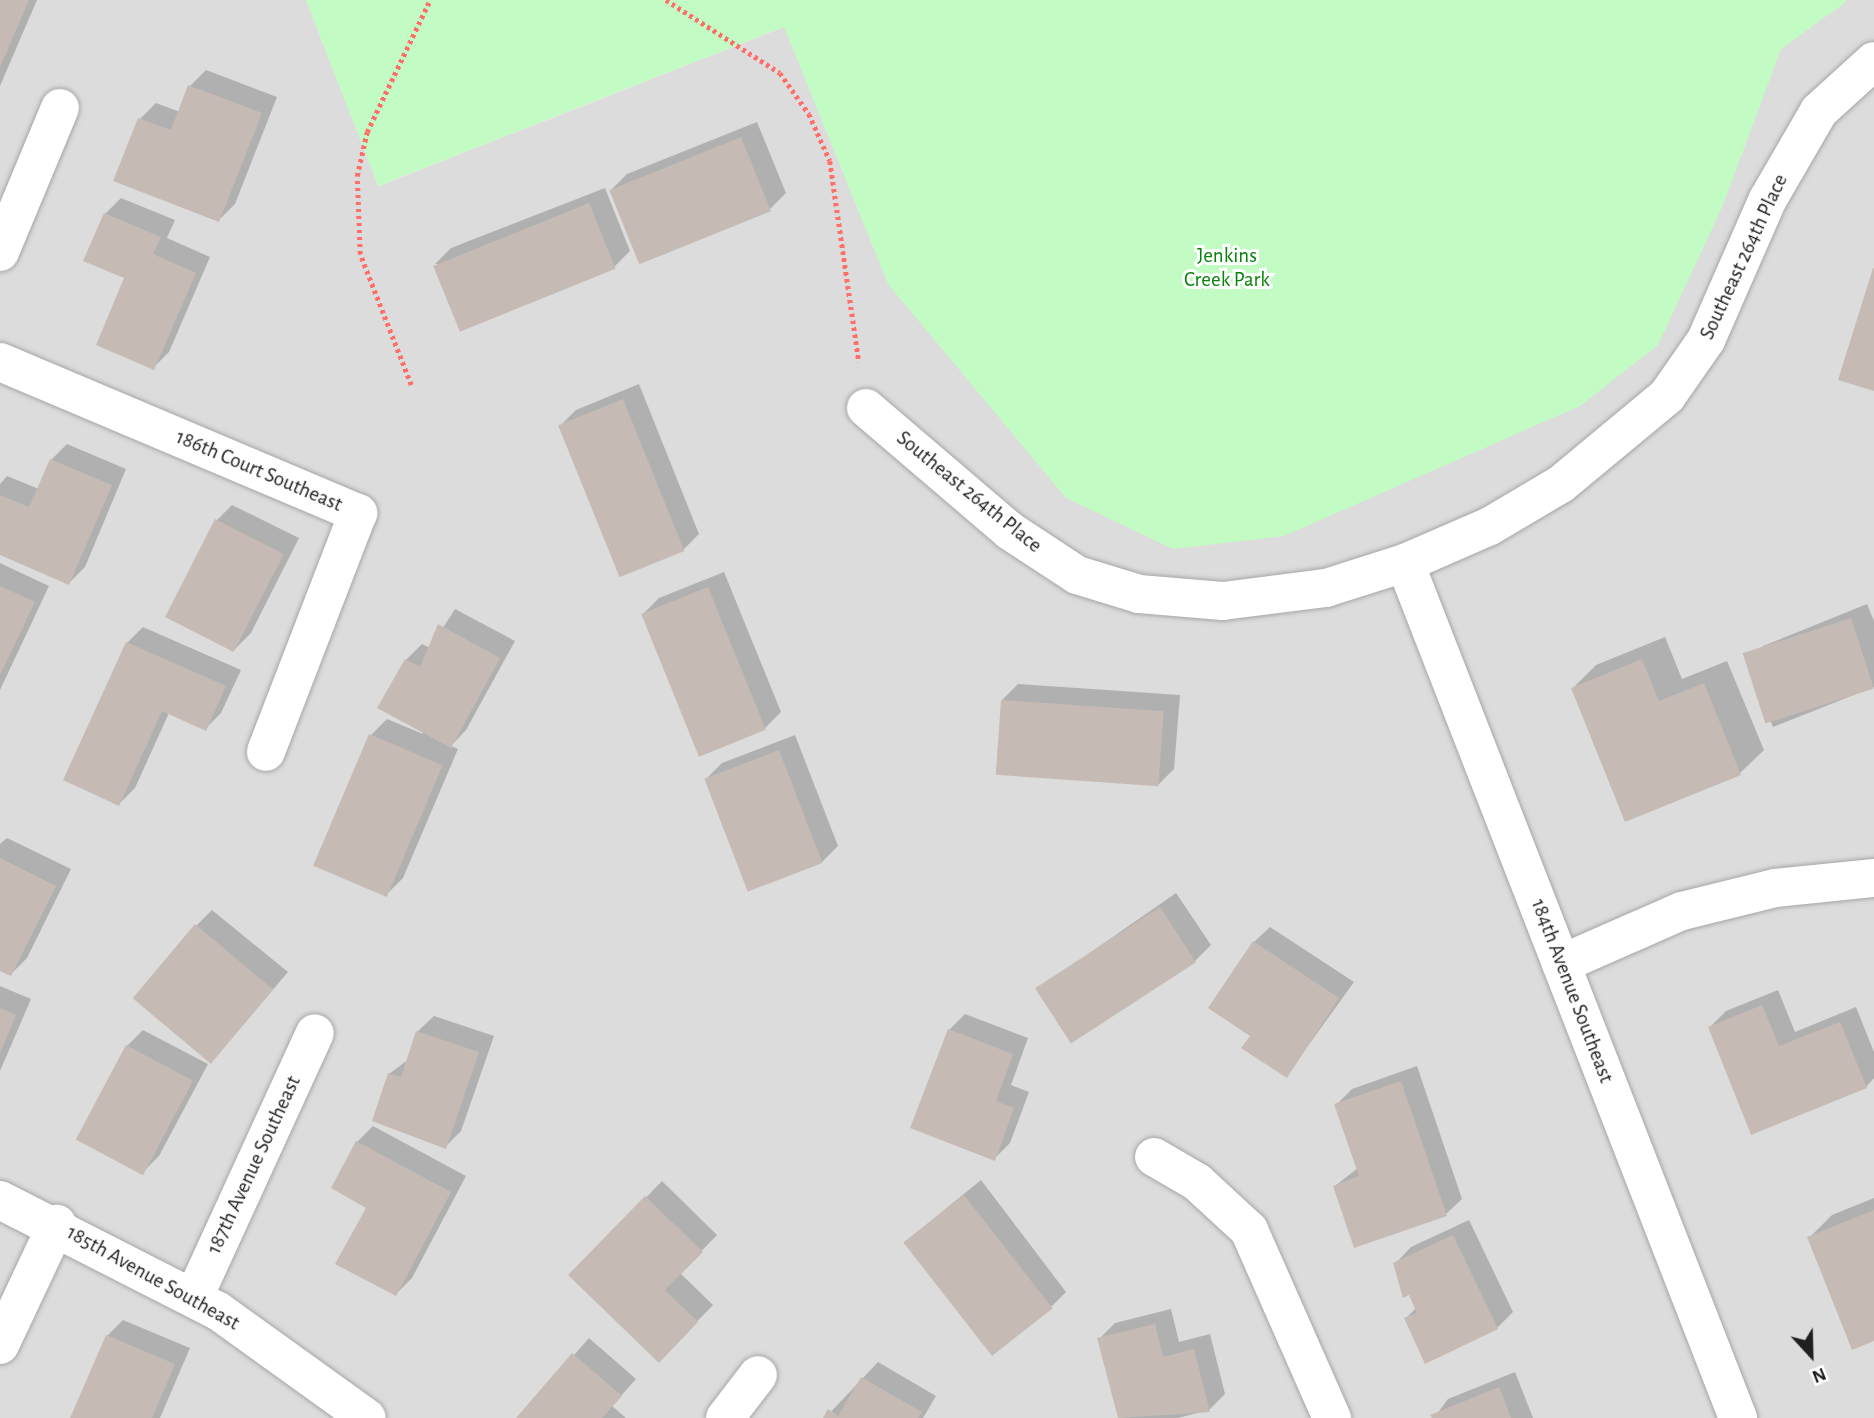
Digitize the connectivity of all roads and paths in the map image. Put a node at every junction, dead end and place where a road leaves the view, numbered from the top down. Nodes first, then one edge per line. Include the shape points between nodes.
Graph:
1 (429, 0) edge
2 (666, 0) edge
3 (1874, 61) edge
4 (60, 108) dead end
5 (0, 252) edge
6 (0, 362) edge
7 (411, 385) dead end
8 (866, 408) joint
9 (1405, 564) junction
10 (266, 752) dead end
11 (1874, 878) edge
12 (1561, 964) junction
13 (315, 1033) dead end
14 (1154, 1157) dead end
15 (0, 1200) edge
16 (57, 1224) junction
17 (194, 1297) junction
18 (0, 1345) edge
19 (758, 1376) dead end
20 (367, 1418) edge
21 (725, 1418) edge
22 (1332, 1418) edge
23 (1738, 1418) edge

1 - 7 path via 367,132 357,176 360,254
2 - 8 path via 780,73 809,114 830,160
3 - 9 street, Southeast 264th Place via 1819,111 1768,199 1706,340 1667,396 1561,484 1490,526
4 - 5 street
6 - 10 street, 186th Court Southeast via 358,513
8 - 9 street, Southeast 264th Place via 1010,531 1077,575 1139,594 1223,601 1326,588
9 - 12 street, 184th Avenue Southeast
11 - 12 street via 1775,888 1682,911
12 - 23 street, 184th Avenue Southeast
13 - 17 street, 187th Avenue Southeast
14 - 22 street via 1197,1181 1249,1230
15 - 16 street, 185th Avenue Southeast
16 - 17 street, 185th Avenue Southeast
16 - 18 street
17 - 20 street, 185th Avenue Southeast
19 - 21 street

